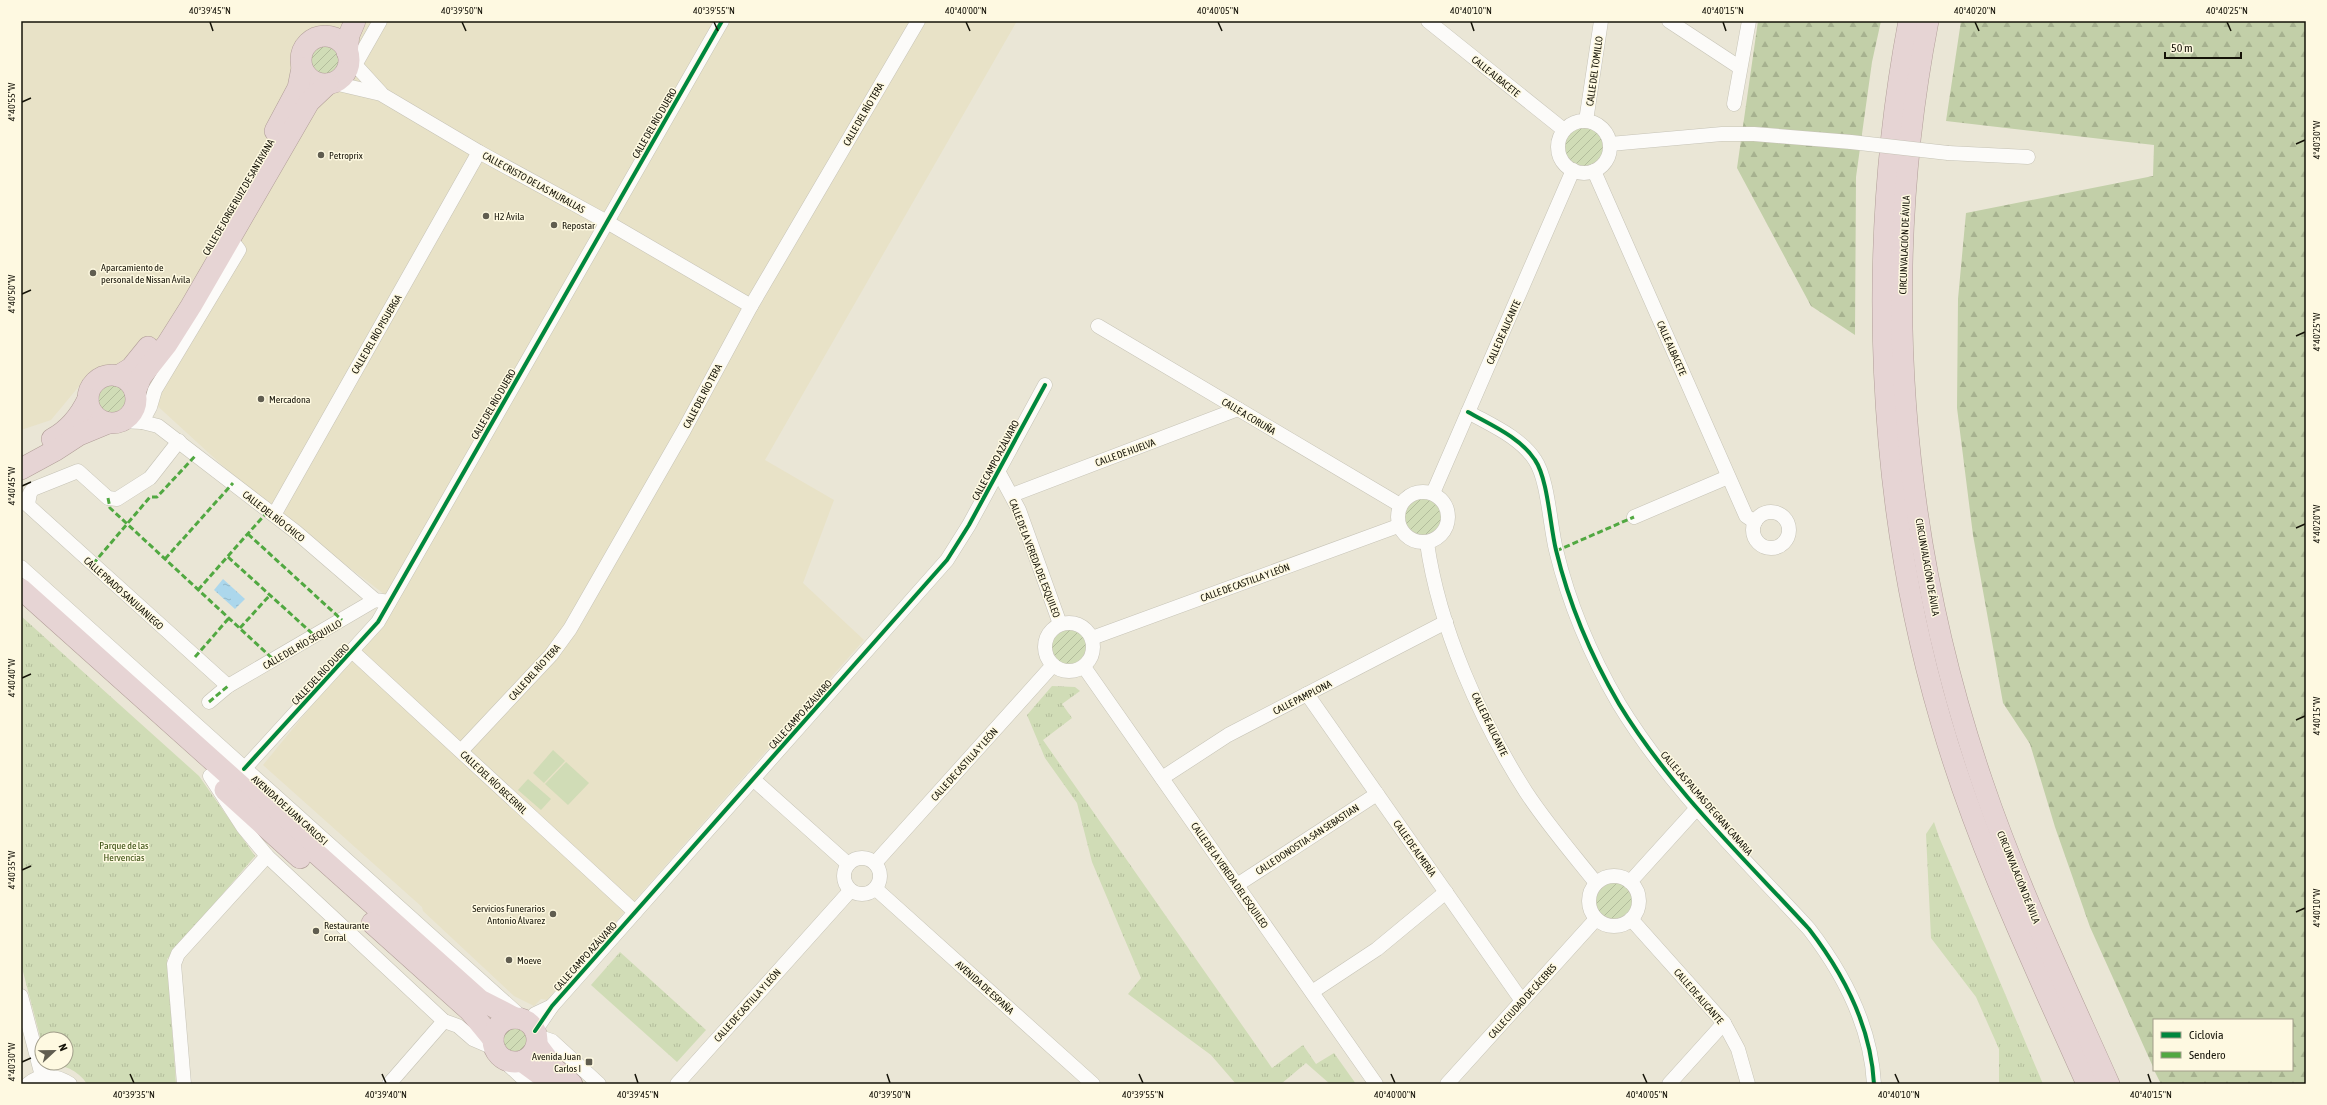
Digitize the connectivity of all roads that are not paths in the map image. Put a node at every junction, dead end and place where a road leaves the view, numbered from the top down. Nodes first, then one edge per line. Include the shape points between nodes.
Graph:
1 (339, 21) edge
2 (355, 21) edge
3 (380, 21) edge
4 (722, 21) edge
5 (918, 21) edge
6 (1428, 21) edge
7 (1601, 21) edge
8 (1669, 21) edge
9 (1749, 21) edge
10 (1909, 21) edge
11 (1928, 21) edge
12 (322, 37) junction
13 (1740, 67) junction
14 (302, 68) junction
15 (343, 69) junction
16 (381, 94) junction
17 (1734, 104) dead end
18 (1586, 121) junction
19 (1564, 130) junction
20 (1610, 144) junction
21 (479, 152) junction
22 (2028, 157) dead end
23 (1573, 170) junction
24 (1594, 171) junction
25 (606, 222) junction
26 (751, 306) junction
27 (1098, 326) dead end
28 (118, 376) junction
29 (1045, 385) dead end
30 (88, 399) junction
31 (140, 399) junction
32 (1238, 409) junction
33 (1468, 412) junction
34 (114, 422) junction
35 (142, 422) junction
36 (158, 426) junction
37 (179, 441) junction
38 (21, 456) edge
39 (21, 468) edge
40 (998, 471) junction
41 (1728, 477) junction
42 (1433, 493) junction
43 (1012, 495) junction
44 (24, 502) edge
45 (1400, 505) junction
46 (274, 515) junction
47 (1634, 517) dead end
48 (1755, 522) dead end
49 (1398, 526) junction
50 (1427, 543) junction
51 (21, 567) edge
52 (21, 589) edge
53 (382, 601) junction
54 (21, 606) edge
55 (1446, 622) junction
56 (1060, 624) junction
57 (1092, 638) junction
58 (352, 651) junction
59 (1053, 665) junction
60 (1084, 667) junction
61 (228, 686) junction
62 (1307, 694) junction
63 (209, 702) dead end
64 (460, 751) junction
65 (244, 769) junction
66 (210, 776) junction
67 (1162, 778) junction
68 (753, 779) junction
69 (1377, 794) junction
70 (1698, 807) junction
71 (267, 856) junction
72 (875, 862) junction
73 (848, 864) junction
74 (1630, 882) junction
75 (1596, 883) junction
76 (1236, 885) junction
77 (876, 889) junction
78 (850, 891) junction
79 (1446, 892) junction
80 (635, 912) junction
81 (1596, 919) junction
82 (1631, 919) junction
83 (1312, 992) junction
84 (21, 996) edge
85 (1522, 1001) junction
86 (444, 1021) junction
87 (1724, 1023) junction
88 (530, 1028) junction
89 (496, 1049) junction
90 (523, 1062) junction
91 (42, 1076) junction
92 (28, 1084) edge
93 (70, 1084) edge
94 (184, 1084) edge
95 (389, 1084) edge
96 (529, 1084) edge
97 (553, 1084) edge
98 (572, 1084) edge
99 (599, 1084) edge
100 (677, 1084) edge
101 (1093, 1084) edge
102 (1376, 1084) edge
103 (1447, 1084) edge
104 (1669, 1084) edge
105 (1748, 1084) edge
106 (1874, 1084) edge
107 (2087, 1084) edge
108 (2109, 1084) edge

1 - 12 highway, CALLE DE JORGE RUIZ DE SANTAYANA
2 - 15 highway via 349,35
3 - 15 street, CALLE DE JORGE RUIZ DE SANTAYANA
4 - 25 street, CALLE DEL RÍO DUERO
5 - 26 street, CALLE DEL RÍO TERA
6 - 19 street, CALLE ALBACETE
7 - 18 street, CALLE DEL TOMILLO
8 - 13 street
9 - 13 street
10 - 107 highway, CIRCUNVALACIÓN DE ÁVILA via 1901,63 1884,226 1883,310 1889,442 1910,587 1940,720 1964,790 1996,878
11 - 108 highway, CIRCUNVALACIÓN DE ÁVILA via 1910,126 1902,305 1908,438 1930,588 1960,712 1983,785 2048,949
12 - 14 highway, CALLE DE JORGE RUIZ DE SANTAYANA via 309,43 304,49
12 - 15 highway via 337,40
13 - 17 street
14 - 15 highway via 312,81
14 - 28 highway, CALLE DE JORGE RUIZ DE SANTAYANA via 298,88 287,109 180,299 131,368
15 - 16 street, CALLE CRISTO DE LAS MURALLAS
15 - 16 street, CALLE CRISTO DE LAS MURALLAS
15 - 31 highway, CALLE DE JORGE RUIZ DE SANTAYANA via 309,102 191,306 167,344 141,377
16 - 21 street, CALLE CRISTO DE LAS MURALLAS
18 - 19 street via 1574,123
18 - 20 street via 1598,125 1606,133
19 - 23 street via 1558,141 1559,153 1564,163
20 - 22 street, bridge via 1722,134 1754,134 1948,153
20 - 24 street via 1603,164
21 - 25 street, CALLE CRISTO DE LAS MURALLAS
21 - 46 street, CALLE DEL RÍO PISUERGA
23 - 24 street via 1584,173
23 - 33 street, CALLE DE ALICANTE
24 - 41 street, CALLE ALBACETE
25 - 26 street, CALLE CRISTO DE LAS MURALLAS
25 - 53 street, CALLE DEL RÍO DUERO
26 - 64 street, CALLE DEL RÍO TERA via 684,430 570,629 551,655
27 - 32 street, CALLE A CORUÑA
28 - 30 highway, CALLE DE JORGE RUIZ DE SANTAYANA via 111,375 99,379 90,388
28 - 31 highway via 131,385
29 - 40 street, CALLE CAMPO AZÁLVARO
30 - 34 highway via 91,412 101,421
30 - 38 highway, CALLE DE JORGE RUIZ DE SANTAYANA via 81,413 55,438
31 - 34 highway, CALLE DE JORGE RUIZ DE SANTAYANA via 131,414
31 - 35 street, CALLE DE JORGE RUIZ DE SANTAYANA
31 - 36 street
32 - 43 street, CALLE DE HUELVA
32 - 45 street, CALLE A CORUÑA
33 - 42 street, CALLE DE ALICANTE
33 - 70 street, CALLE LAS PALMAS DE GRAN CANARIA via 1512,437 1537,461 1566,584 1582,630 1600,670 1641,737
34 - 35 street, CALLE DEL RÍO CHICO
34 - 39 highway, CALLE DE JORGE RUIZ DE SANTAYANA via 79,435
35 - 36 street, CALLE DEL RÍO CHICO
36 - 37 street, CALLE DEL RÍO CHICO
37 - 44 street via 150,478 117,499 108,498 78,471 33,489
37 - 46 street, CALLE DEL RÍO CHICO
40 - 43 street, CALLE DE LA VEREDA DEL ESQUILEO
40 - 68 street, CALLE CAMPO AZÁLVARO via 947,560
41 - 47 street
41 - 48 street, CALLE ALBACETE via 1746,516
42 - 45 street via 1420,491 1408,496
42 - 50 street via 1443,501 1448,513 1447,527 1439,537
43 - 56 street, CALLE DE LA VEREDA DEL ESQUILEO
44 - 61 street, CALLE PRADO SANJUANIEGO
45 - 49 street via 1397,515
46 - 53 street, CALLE DEL RÍO CHICO
49 - 50 street via 1405,536 1415,542
49 - 57 street, CALLE DE CASTILLA Y LEÓN
50 - 55 street, CALLE DE ALICANTE
51 - 65 street, AVENIDA DE JUAN CARLOS I
52 - 88 highway, AVENIDA DE JUAN CARLOS I via 480,1000
53 - 58 street, CALLE DEL RÍO DUERO via 378,622
53 - 61 street, CALLE DEL RÍO SEQUILLO
54 - 66 highway
55 - 62 street, CALLE PAMPLONA
55 - 75 street, CALLE DE ALICANTE via 1470,684 1500,748 1546,821
56 - 57 street via 1073,622 1085,627
56 - 59 street via 1050,631 1045,642 1046,655
57 - 60 street via 1094,648 1091,659
58 - 64 street, CALLE DEL RÍO BECERRIL
58 - 65 street, CALLE DEL RÍO DUERO
59 - 60 street via 1063,671 1074,671
59 - 72 street, CALLE DE CASTILLA Y LEÓN
60 - 67 street, CALLE DE LA VEREDA DEL ESQUILEO
61 - 63 street, CALLE DEL RÍO SEQUILLO
62 - 67 street, CALLE PAMPLONA via 1228,735
62 - 69 street, CALLE DE ALMERÍA
64 - 80 street, CALLE DEL RÍO BECERRIL
65 - 88 street, AVENIDA DE JUAN CARLOS I
66 - 71 street via 243,827
66 - 89 highway via 470,1011
67 - 76 street, CALLE DE LA VEREDA DEL ESQUILEO
68 - 73 street
68 - 80 street, CALLE CAMPO AZÁLVARO
69 - 76 street, CALLE DONOSTIA-SAN SEBASTIAN
69 - 79 street, CALLE DE ALMERÍA
70 - 74 street
70 - 106 street, CALLE LAS PALMAS DE GRAN CANARIA via 1809,929 1828,954 1858,1012 1869,1051
71 - 86 street
71 - 94 street via 178,954 174,964
72 - 73 street via 861,858
72 - 77 street via 881,876
73 - 78 street via 843,878
74 - 75 street via 1619,877 1607,877
74 - 82 street via 1638,894 1638,907
75 - 81 street via 1589,894 1589,908
76 - 83 street, CALLE DE LA VEREDA DEL ESQUILEO
77 - 78 street via 864,895
77 - 101 street, AVENIDA DE ESPAÑA
78 - 100 street, CALLE DE CASTILLA Y LEÓN
79 - 83 street via 1377,950
79 - 85 street, CALLE DE ALMERÍA
80 - 88 street, CALLE CAMPO AZÁLVARO
81 - 82 street via 1607,925 1620,925
81 - 85 street, CALLE CIUDAD DE CÁCERES
82 - 87 street, CALLE DE ALICANTE
83 - 102 street, CALLE DE LA VEREDA DEL ESQUILEO
84 - 91 street
85 - 103 street, CALLE CIUDAD DE CÁCERES
86 - 89 street via 458,1026 473,1039
86 - 95 street
87 - 104 street
87 - 105 street, CALLE DE ALICANTE via 1738,1049
88 - 89 highway via 504,1021 496,1028
88 - 90 highway via 533,1055
88 - 98 highway, AVENIDA DE JUAN CARLOS I via 555,1069
88 - 99 street, AVENIDA DE JUAN CARLOS I via 552,1041
89 - 90 highway via 512,1063
89 - 96 street
90 - 97 highway
91 - 92 street
91 - 93 street via 62,1078

